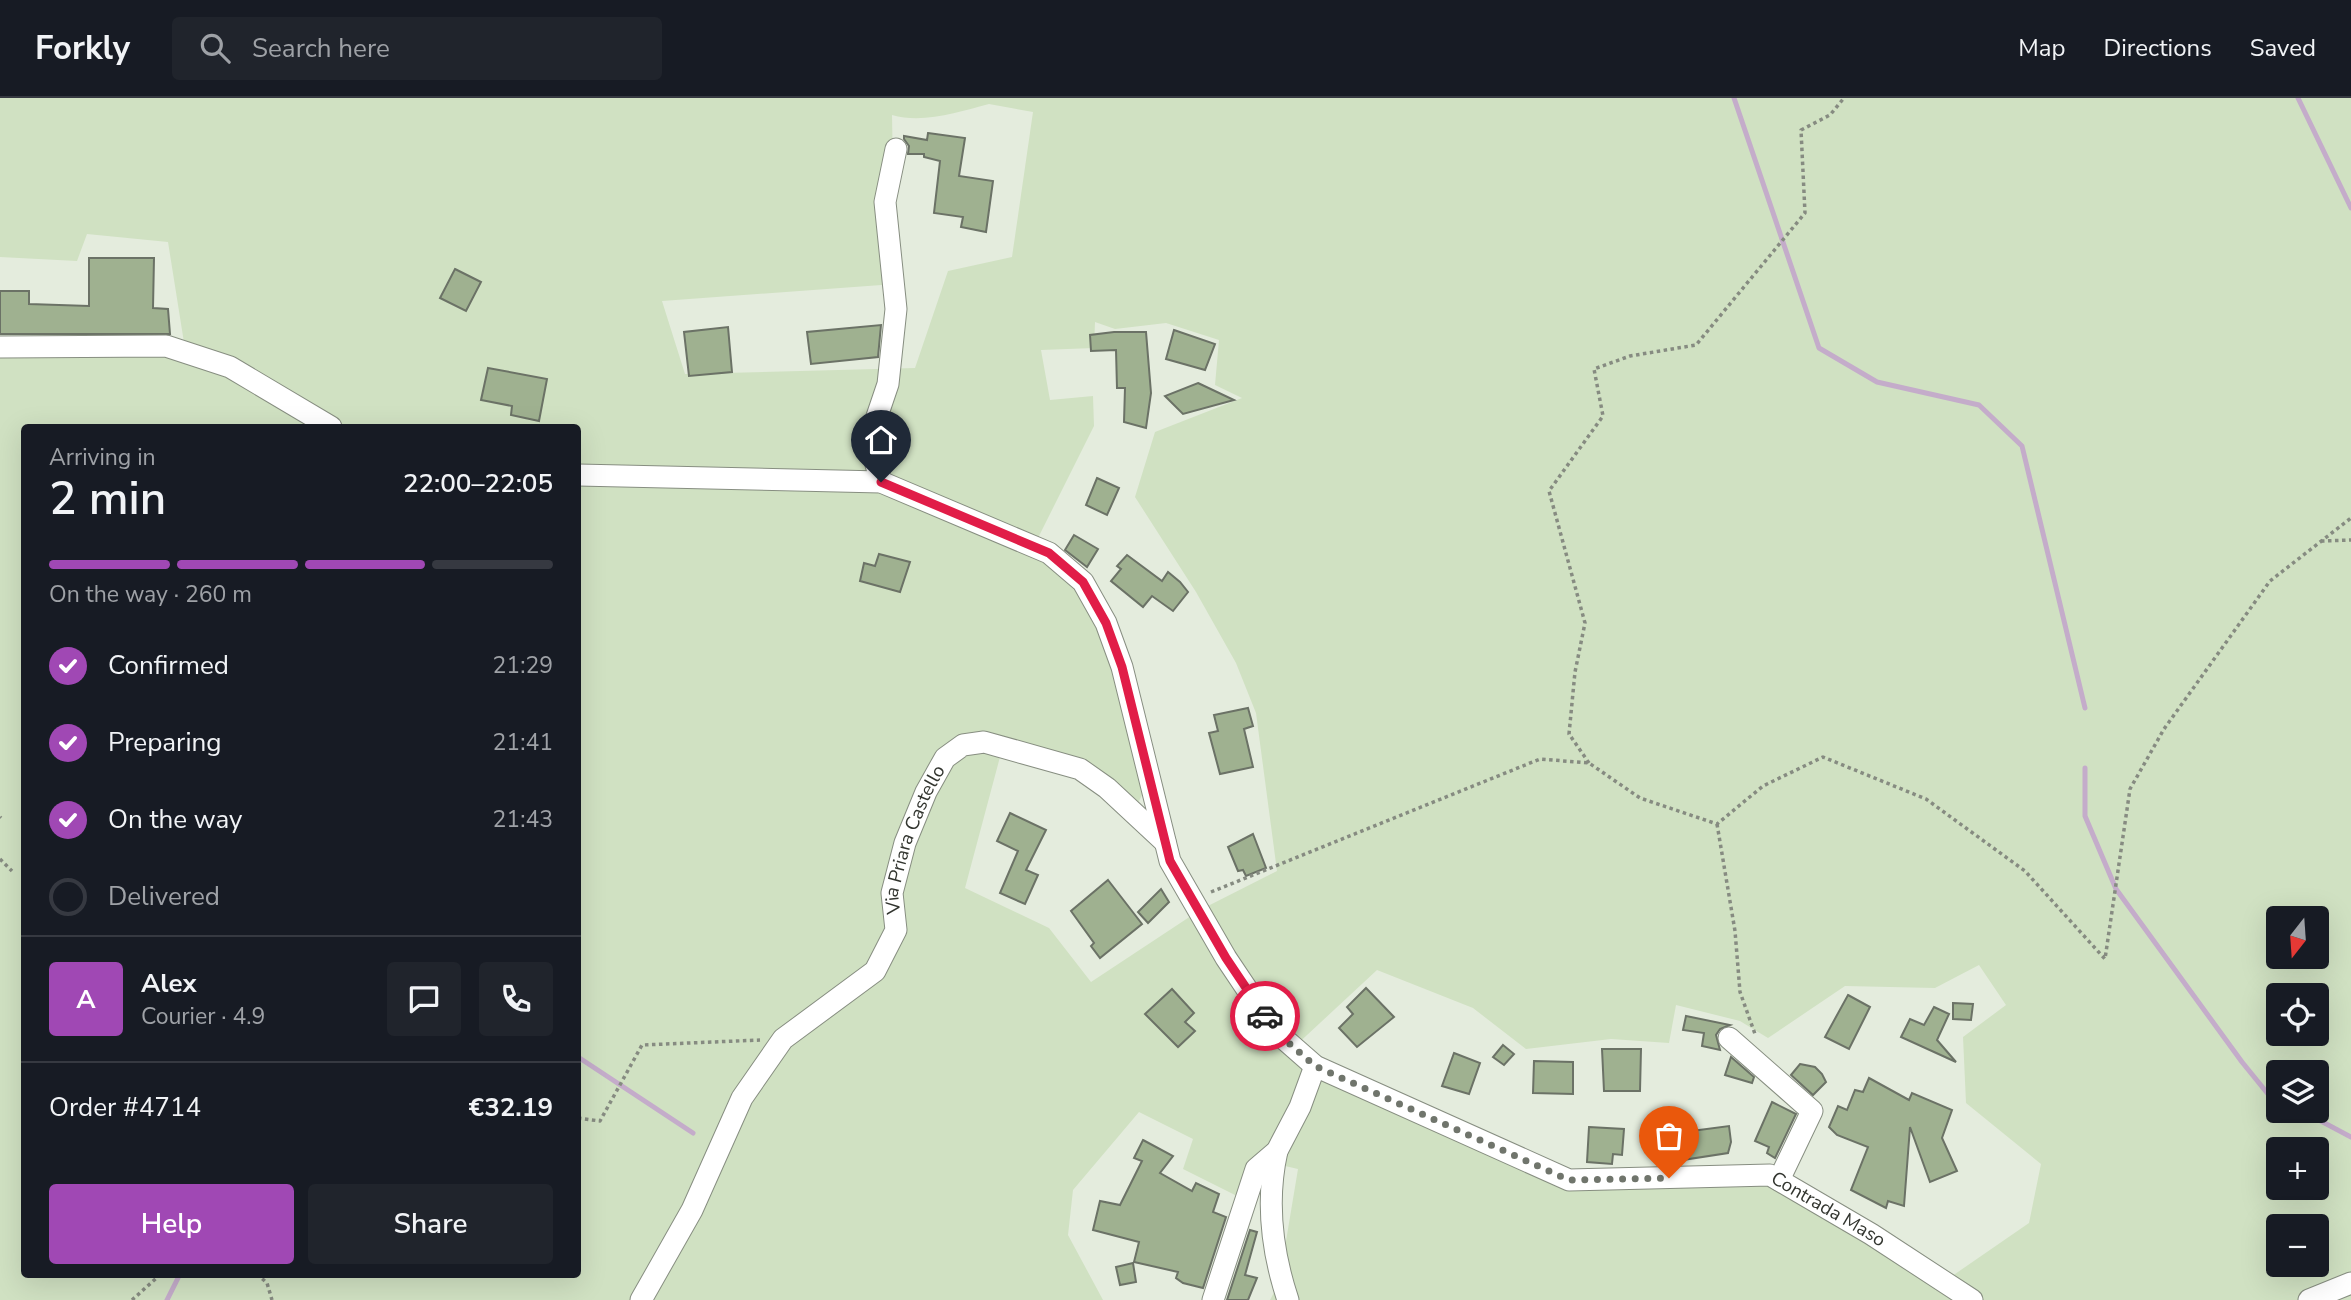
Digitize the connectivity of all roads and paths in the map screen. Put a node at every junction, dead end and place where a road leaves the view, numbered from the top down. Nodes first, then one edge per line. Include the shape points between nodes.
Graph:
1 (1844, 98) edge
2 (896, 149) dead end
3 (0, 347) edge
4 (326, 424) edge
5 (581, 475) edge
6 (881, 482) junction
7 (2351, 518) edge
8 (2351, 540) edge
9 (2319, 541) junction
10 (1589, 763) junction
11 (1107, 788) junction
12 (1154, 797) junction
13 (1717, 824) junction
14 (1165, 842) junction
15 (0, 859) edge
16 (12, 870) dead end
17 (1192, 900) junction
18 (1756, 1037) dead end
19 (783, 1038) junction
20 (1729, 1038) dead end
21 (1315, 1066) junction
22 (581, 1118) edge
23 (1277, 1151) junction
24 (1779, 1180) junction
25 (156, 1278) edge
26 (261, 1278) edge
27 (2351, 1283) edge
28 (132, 1300) edge
29 (272, 1300) edge
30 (641, 1300) edge
31 (1213, 1300) edge
32 (1288, 1300) edge
33 (1972, 1300) edge
34 (2309, 1300) edge

1 - 10 path via 1830,115 1801,131 1805,213 1696,345 1630,356 1594,369 1603,416 1549,491 1585,623 1569,734
2 - 6 street via 885,202 896,309 888,384 869,440
3 - 4 street via 166,346 230,367
5 - 6 street
6 - 12 street, Contrada Maso via 1049,553 1083,582 1106,623 1122,667
7 - 9 path
8 - 9 path
9 - 13 path via 2270,581 2164,729 2130,789 2105,959 2025,871 1926,799 1823,758 1763,786
10 - 13 path via 1640,798
10 - 17 path via 1540,759
11 - 12 street
11 - 14 street, Via Priara Castello
11 - 19 street, Via Priara Castello via 1080,769 984,742 963,746 945,758 905,843 892,893 896,930 875,971
12 - 14 street, Contrada Maso
13 - 18 path via 1740,992
14 - 17 street, Contrada Maso
15 - 16 path
17 - 21 street, Contrada Maso via 1275,1031
19 - 22 path via 642,1045 600,1121
19 - 30 street, Via Priara Castello via 742,1098 692,1210
20 - 24 street via 1812,1111
21 - 23 street
21 - 24 street, Contrada Maso via 1569,1180 1770,1175
23 - 31 street via 1256,1169
23 - 32 street via 1271,1178 1275,1261
24 - 33 street, Contrada Maso
25 - 28 path
26 - 29 path
27 - 34 street

